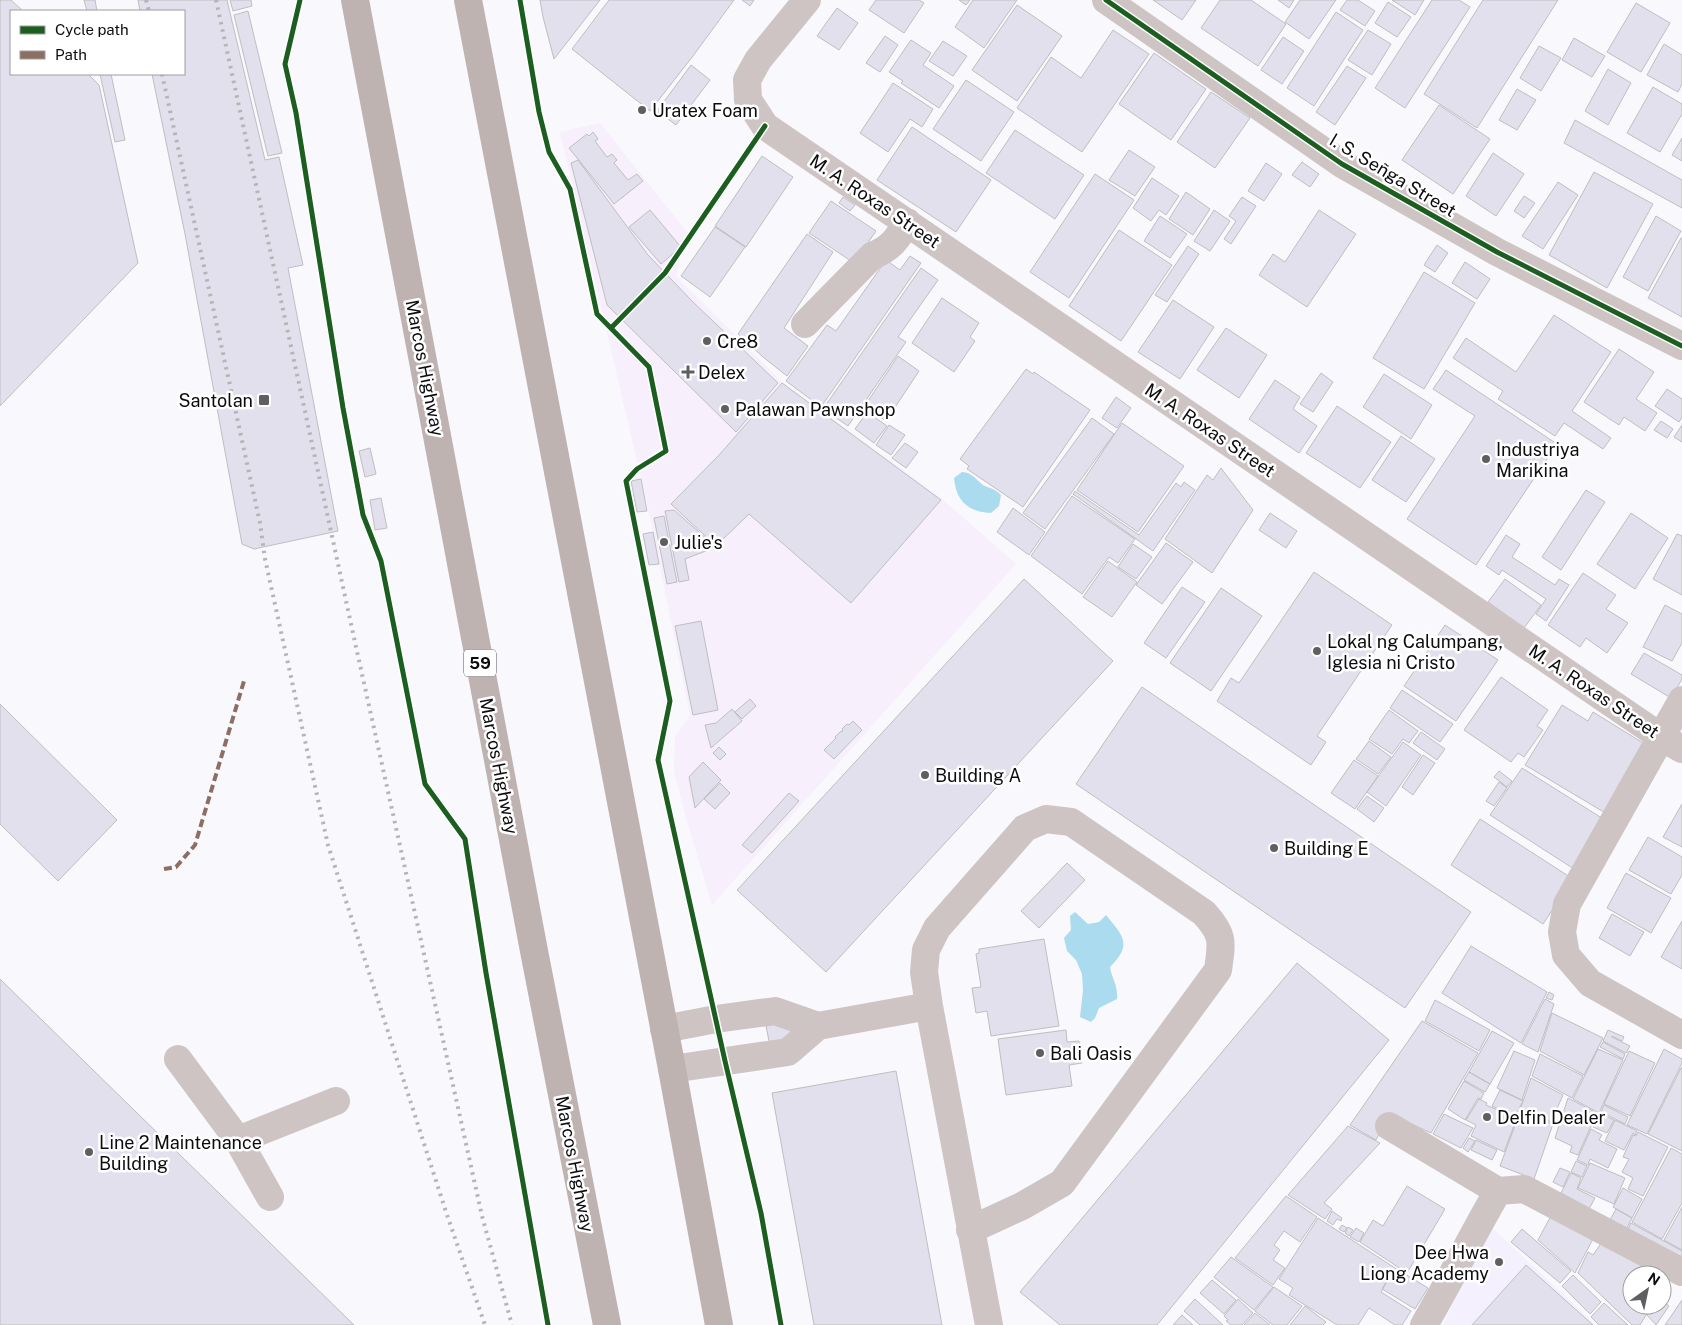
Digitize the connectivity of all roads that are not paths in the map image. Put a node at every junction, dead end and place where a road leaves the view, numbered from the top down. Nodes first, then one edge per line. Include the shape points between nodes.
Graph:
1 (355, 0) edge
2 (468, 0) edge
3 (807, 0) edge
4 (1106, 0) edge
5 (907, 222) junction
6 (805, 324) dead end
7 (1682, 346) edge
8 (1682, 700) edge
9 (1672, 743) edge
10 (929, 1006) junction
11 (818, 1026) junction
12 (664, 1029) junction
13 (1682, 1035) edge
14 (178, 1059) dead end
15 (672, 1069) junction
16 (336, 1101) dead end
17 (1390, 1126) dead end
18 (238, 1140) junction
19 (1498, 1191) junction
20 (270, 1197) dead end
21 (970, 1230) junction
22 (1682, 1272) edge
23 (607, 1325) edge
24 (719, 1325) edge
25 (989, 1325) edge
26 (1424, 1325) edge

1 - 23 main road, Marcos Highway / 59
2 - 12 main road
3 - 5 street, M. A. Roxas Street via 758,60 747,80 748,100 766,126
4 - 7 street, I. S. Señga Street via 1342,164 1497,252
5 - 6 street via 897,240 872,256
5 - 9 street, M. A. Roxas Street
8 - 9 street
9 - 13 street via 1567,904 1562,932 1566,955 1590,983
10 - 11 street
10 - 21 street
10 - 21 street via 924,972 926,950 937,928 1026,828 1046,819 1071,822 1204,913 1215,925 1222,942 1218,970 1062,1183
11 - 12 street via 776,1011
11 - 15 street via 788,1052
12 - 15 main road
14 - 18 street
15 - 24 main road
16 - 18 street
17 - 19 street
18 - 20 street
19 - 22 street via 1524,1189
19 - 26 street
21 - 25 street

